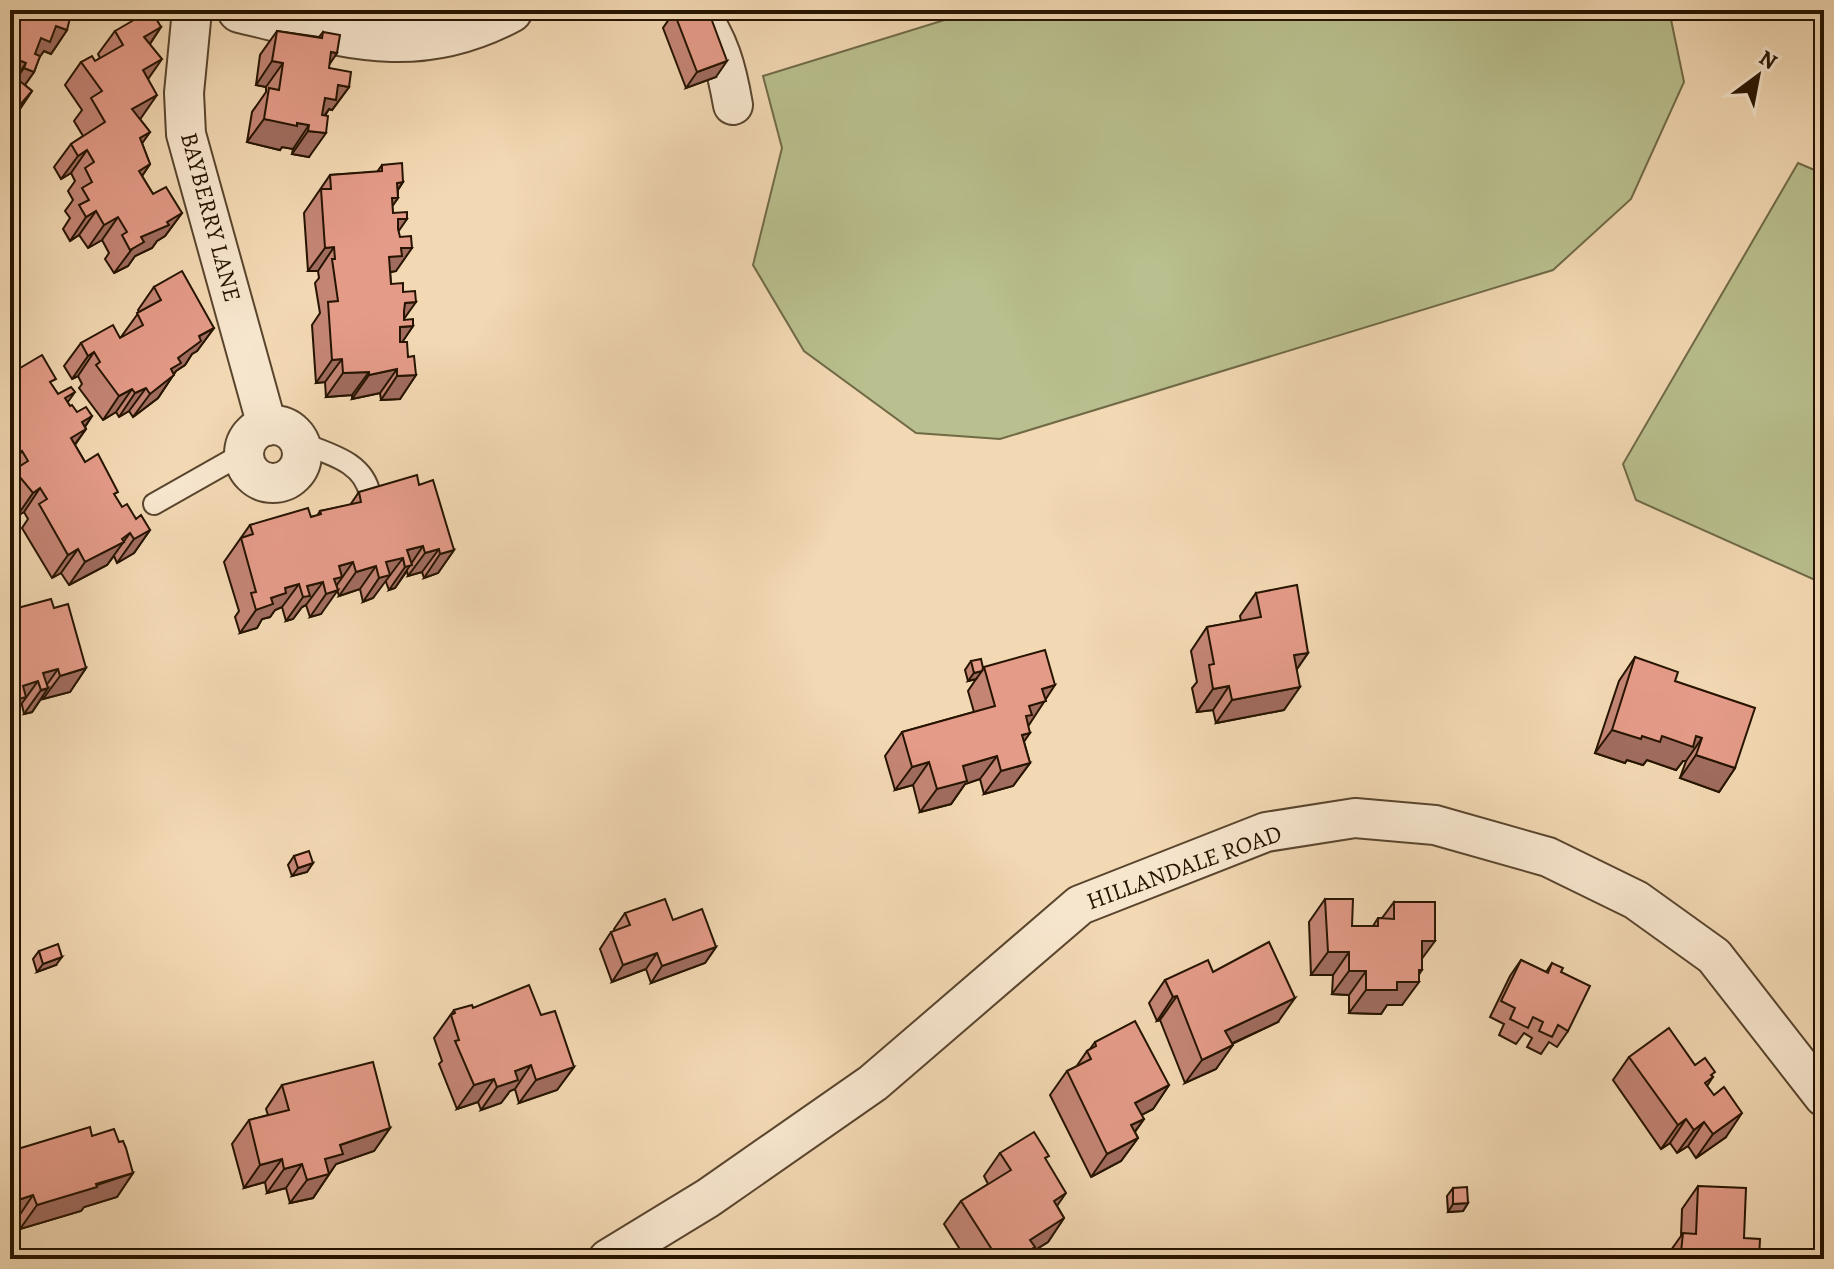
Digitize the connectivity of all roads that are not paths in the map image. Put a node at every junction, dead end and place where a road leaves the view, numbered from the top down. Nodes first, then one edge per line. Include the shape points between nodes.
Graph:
1 (192, 10) edge
2 (240, 10) edge
3 (510, 10) edge
4 (696, 10) edge
5 (733, 105) dead end
6 (270, 440) junction
7 (370, 495) edge
8 (154, 504) dead end
9 (1824, 1097) edge
10 (608, 1259) edge

1 - 6 street, BAYBERRY LANE via 186,134
2 - 3 street via 371,41 440,36 484,24
4 - 5 street via 710,26
6 - 7 lane via 352,464 367,478
6 - 8 lane
9 - 10 street, HILLANDALE ROAD via 1714,956 1636,900 1548,857 1435,825 1355,818 1266,832 1080,905 873,1083 708,1198

